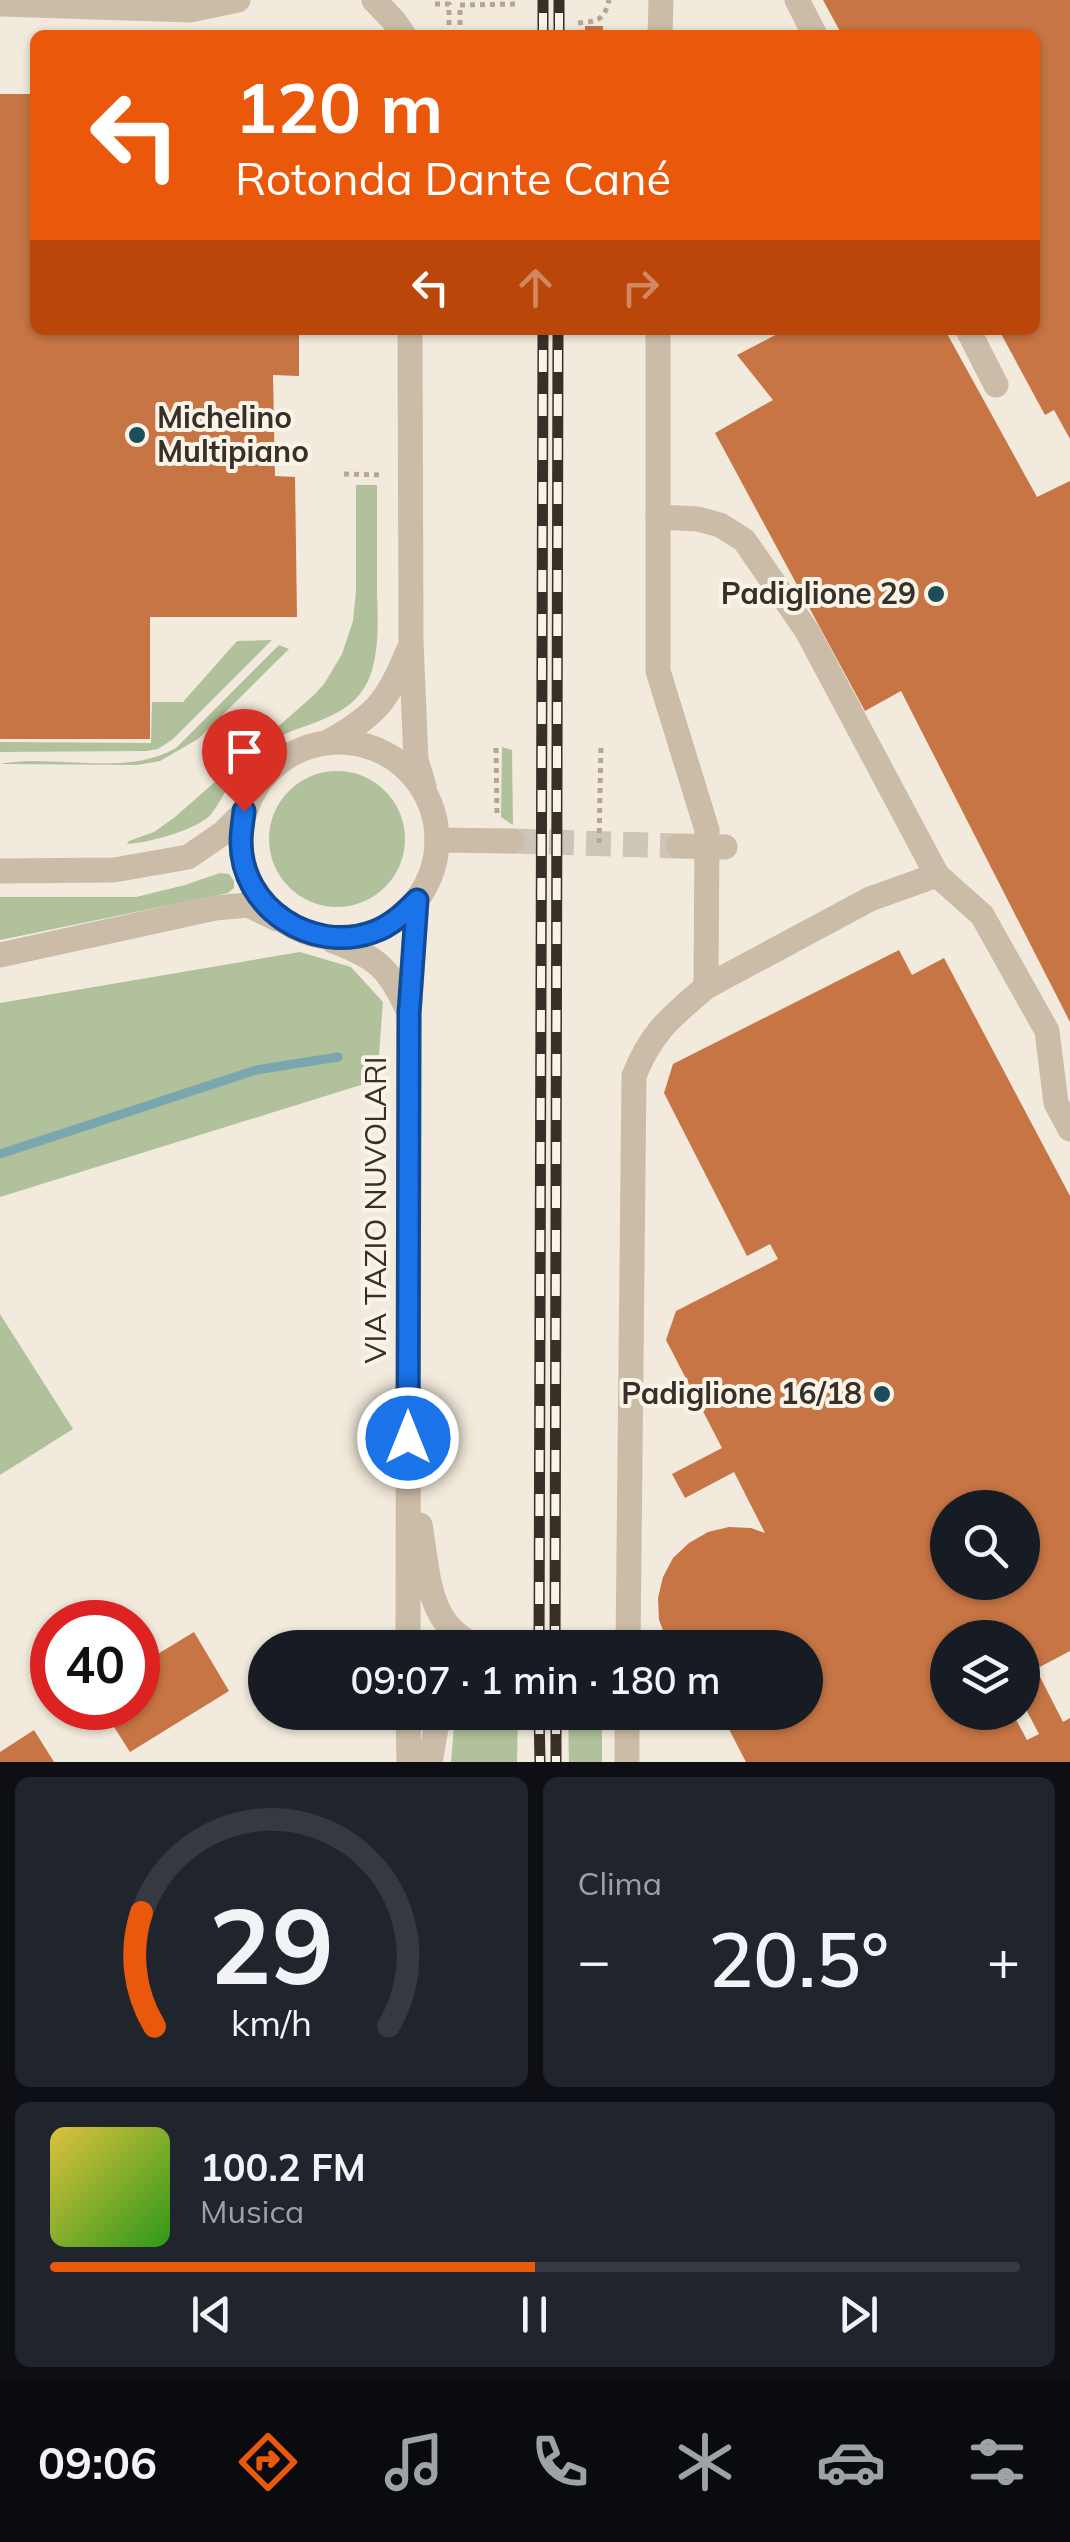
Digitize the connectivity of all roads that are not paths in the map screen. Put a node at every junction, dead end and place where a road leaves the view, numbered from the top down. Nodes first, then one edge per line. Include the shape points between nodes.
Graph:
1 (238, 0) edge
2 (374, 0) edge
3 (400, 0) edge
4 (660, 0) edge
5 (796, 0) edge
6 (0, 4) edge
7 (194, 4) edge
8 (401, 30) edge
9 (403, 30) edge
10 (660, 30) edge
11 (812, 30) edge
12 (410, 335) edge
13 (658, 335) edge
14 (971, 335) edge
15 (996, 385) dead end
16 (658, 517) junction
17 (411, 642) junction
18 (327, 742) junction
19 (427, 796) junction
20 (244, 811) junction
21 (438, 840) junction
22 (512, 841) tunnel mouth
23 (678, 846) tunnel mouth
24 (716, 847) junction
25 (0, 871) edge
26 (937, 875) junction
27 (417, 900) junction
28 (291, 926) junction
29 (323, 937) junction
30 (0, 955) edge
31 (706, 987) junction
32 (409, 1013) junction
33 (1061, 1072) edge
34 (1070, 1129) edge
35 (408, 1476) junction
36 (408, 1630) edge
37 (451, 1630) edge
38 (628, 1630) edge
39 (408, 1730) edge
40 (435, 1730) edge
41 (627, 1730) edge
42 (408, 1762) edge
43 (430, 1762) edge
44 (627, 1762) edge

1 - 7 street
2 - 8 street
3 - 9 street
4 - 10 street
5 - 11 street
6 - 7 street via 160,11
12 - 17 street
13 - 16 street
14 - 15 street
16 - 24 street via 658,671
16 - 26 street via 698,519 744,540 807,630
17 - 18 street via 384,702
17 - 19 street via 416,760
18 - 19 street via 386,753
18 - 20 street via 276,764
19 - 21 street
20 - 25 street via 188,857 114,870
20 - 28 street via 240,843 248,876 265,904
21 - 22 street
21 - 27 street
23 - 24 street
24 - 31 street
26 - 31 street via 870,899
26 - 33 street via 982,916 1046,1031
27 - 29 street via 375,932
27 - 32 street, VIA TAZIO NUVOLARI
28 - 29 street
28 - 30 street via 248,906 215,908
29 - 32 street, VIA TAZIO NUVOLARI via 369,956 393,978
31 - 38 street via 649,1042 634,1076
32 - 35 street, VIA TAZIO NUVOLARI
33 - 34 street via 1056,1103
35 - 36 street, VIA TAZIO NUVOLARI
35 - 37 street via 434,1601
39 - 42 street
40 - 43 street
41 - 44 street

